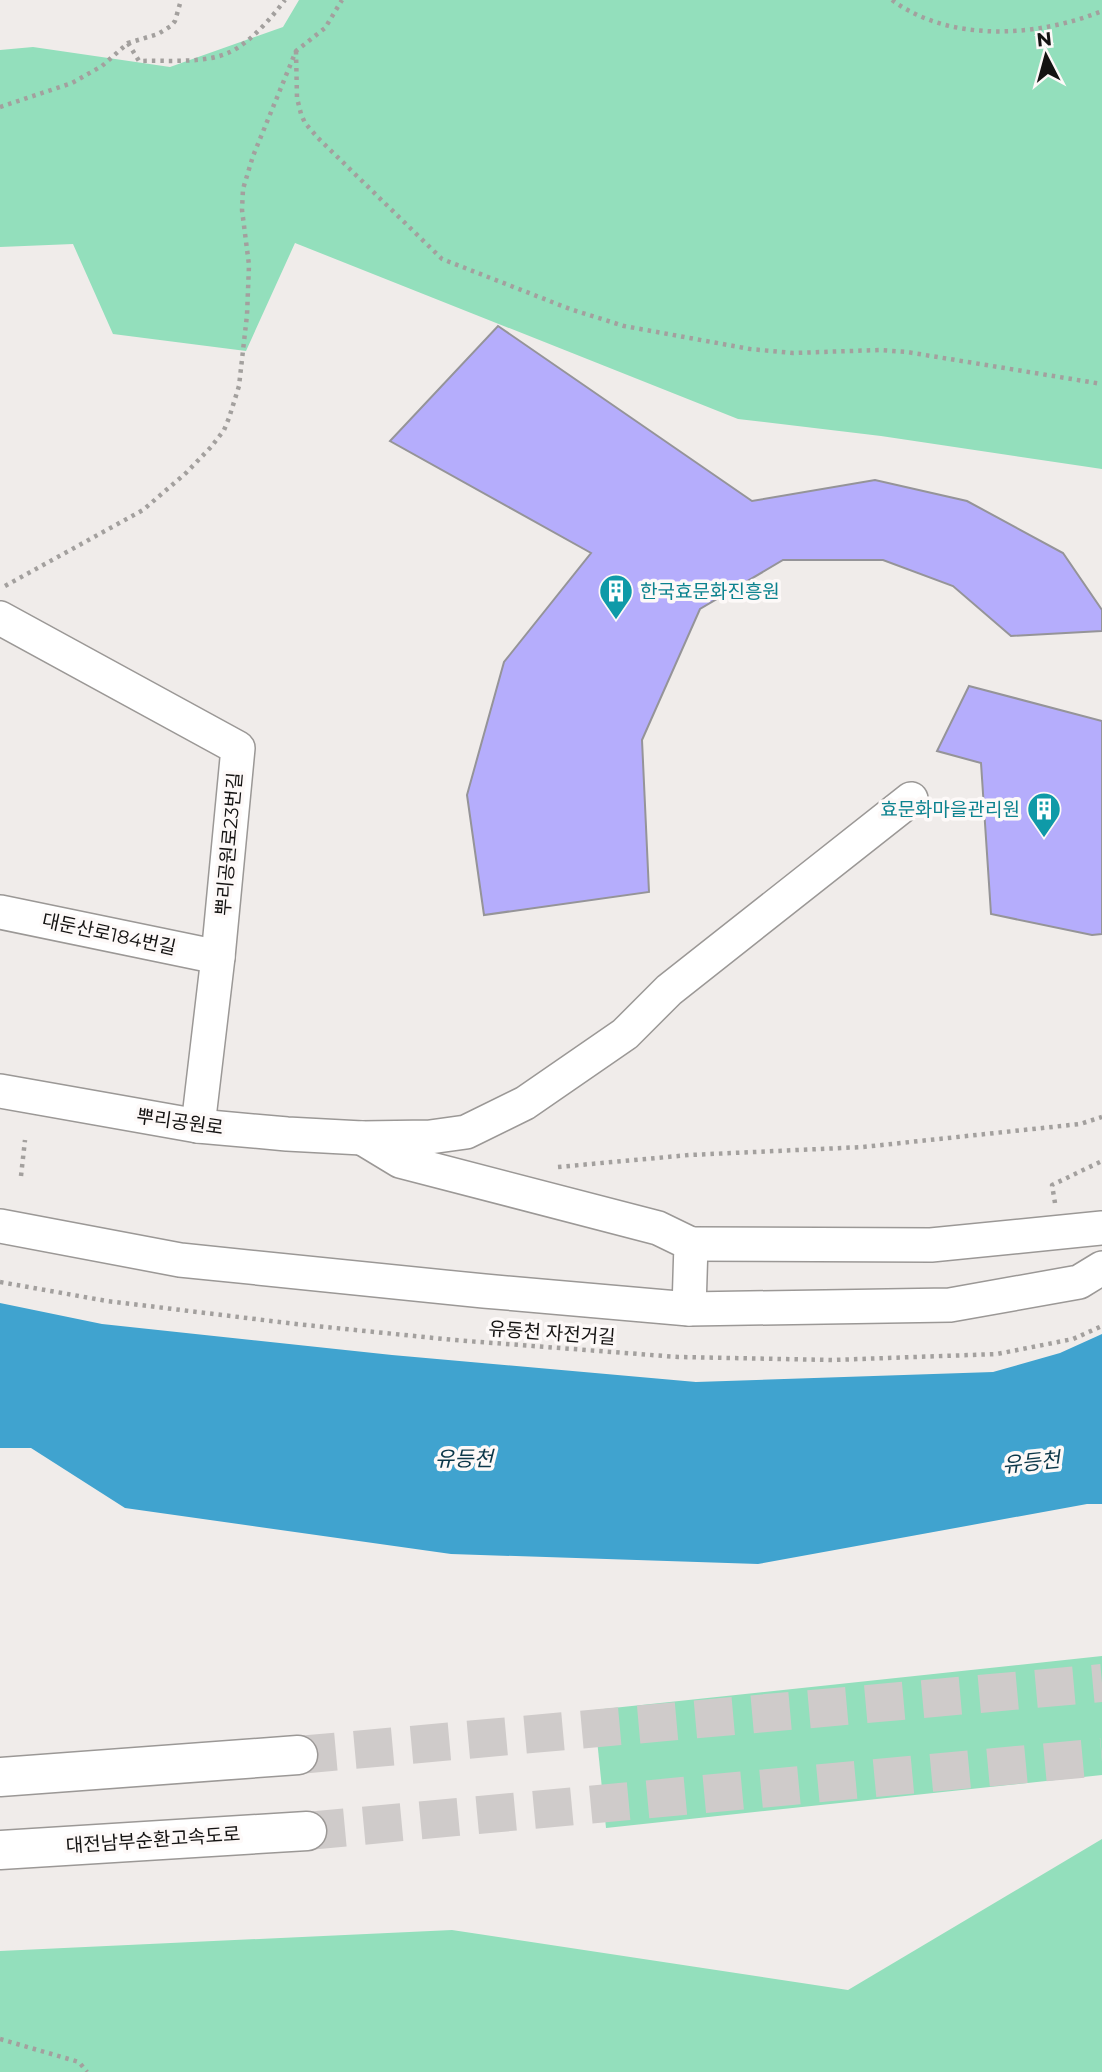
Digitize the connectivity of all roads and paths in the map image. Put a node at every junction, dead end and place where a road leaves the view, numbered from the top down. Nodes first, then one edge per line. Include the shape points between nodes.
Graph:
1 (181, 0) edge
2 (285, 0) edge
3 (342, 0) edge
4 (892, 0) edge
5 (1102, 11) edge
6 (128, 43) junction
7 (296, 51) junction
8 (0, 107) edge
9 (1102, 384) edge
10 (0, 589) edge
11 (0, 618) edge
12 (911, 799) dead end
13 (0, 912) edge
14 (218, 957) junction
15 (0, 1091) edge
16 (1102, 1117) edge
17 (198, 1126) junction
18 (362, 1138) junction
19 (25, 1140) dead end
20 (1102, 1161) edge
21 (554, 1167) dead end
22 (21, 1175) dead end
23 (0, 1226) edge
24 (1102, 1228) edge
25 (1060, 1231) junction
26 (691, 1244) junction
27 (1102, 1268) edge
28 (0, 1282) edge
29 (689, 1309) junction
30 (1102, 1326) edge
31 (298, 1755) tunnel mouth
32 (0, 1777) edge
33 (307, 1831) tunnel mouth
34 (0, 1850) edge
35 (0, 2039) edge
36 (87, 2072) edge

1 - 6 path via 171,26
2 - 6 path via 229,53 205,59 139,61
3 - 7 path via 325,28
4 - 5 path via 919,17 976,31 1065,24
6 - 8 path via 102,66 72,83
7 - 9 path via 297,98 305,123 442,259 625,326 793,353 907,352
7 - 10 path via 243,189 249,265 247,315 239,386 224,430 144,510
11 - 14 street, 뿌리공원로23번길 via 238,748
12 - 18 street, 뿌리공원로 via 670,990 625,1034 525,1103 466,1132 430,1138
13 - 14 street, 대둔산로184번길
14 - 17 street, 뿌리공원로23번길
15 - 17 street, 뿌리공원로
16 - 21 path via 1080,1124 863,1147
17 - 18 street, 뿌리공원로
18 - 26 street via 400,1161 658,1228
19 - 22 path
20 - 25 path via 1052,1185
23 - 29 street via 180,1260
24 - 25 street
25 - 26 street via 931,1245
26 - 29 street
27 - 29 street via 1079,1282 950,1305
28 - 30 path, 유동천 자전거길 via 107,1301 296,1324 678,1357 833,1360 998,1354 1073,1339
31 - 32 highway
33 - 34 highway, 대전남부순환고속도로
35 - 36 path via 79,2062

